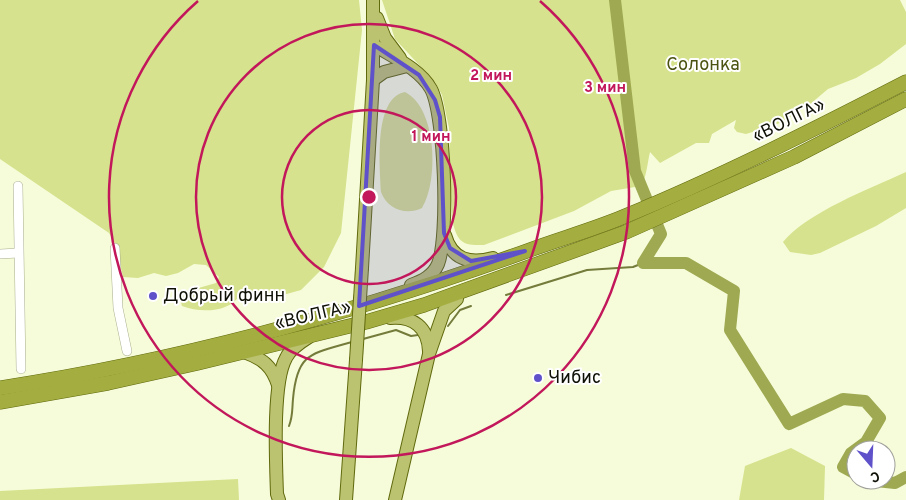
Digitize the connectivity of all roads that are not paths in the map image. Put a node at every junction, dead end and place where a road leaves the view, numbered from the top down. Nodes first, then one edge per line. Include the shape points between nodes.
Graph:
1 (374, 5) edge
2 (374, 45) junction
3 (407, 66) junction
4 (373, 80) junction
5 (906, 82) edge
6 (906, 99) edge
7 (18, 186) dead end
8 (444, 232) junction
9 (115, 248) dead end
10 (526, 251) junction
11 (18, 253) junction
12 (0, 254) edge
13 (493, 281) junction
14 (457, 299) junction
15 (380, 300) junction
16 (390, 317) junction
17 (312, 335) junction
18 (127, 351) dead end
19 (244, 352) junction
20 (429, 354) junction
21 (21, 369) dead end
22 (0, 388) edge
23 (279, 388) junction
24 (0, 402) edge
25 (279, 500) edge
26 (346, 500) edge
27 (395, 500) edge

1 - 2 main road
1 - 3 main road via 385,38
2 - 3 main road
2 - 4 main road
3 - 4 main road via 384,72
3 - 8 main road via 430,87 438,107
4 - 26 main road, bridge
5 - 10 highway, «ВОЛГА» via 788,144 686,190 620,219
6 - 13 highway, «ВОЛГА» via 692,204
7 - 11 street
8 - 10 main road via 450,248 466,260 478,261
8 - 15 main road via 439,260 430,275
9 - 18 street via 118,308
10 - 15 highway, «ВОЛГА»
11 - 12 street
11 - 21 street
13 - 14 main road
13 - 16 highway, «ВОЛГА»
14 - 16 main road
14 - 20 main road via 444,311
15 - 22 highway, «ВОЛГА» via 130,364
16 - 17 highway, «ВОЛГА»
16 - 20 main road via 410,318 421,327 427,338
17 - 19 highway, «ВОЛГА»
17 - 23 main road via 288,355
19 - 23 main road via 269,366
19 - 24 highway, «ВОЛГА» via 108,383
20 - 27 main road
23 - 25 main road via 276,450

